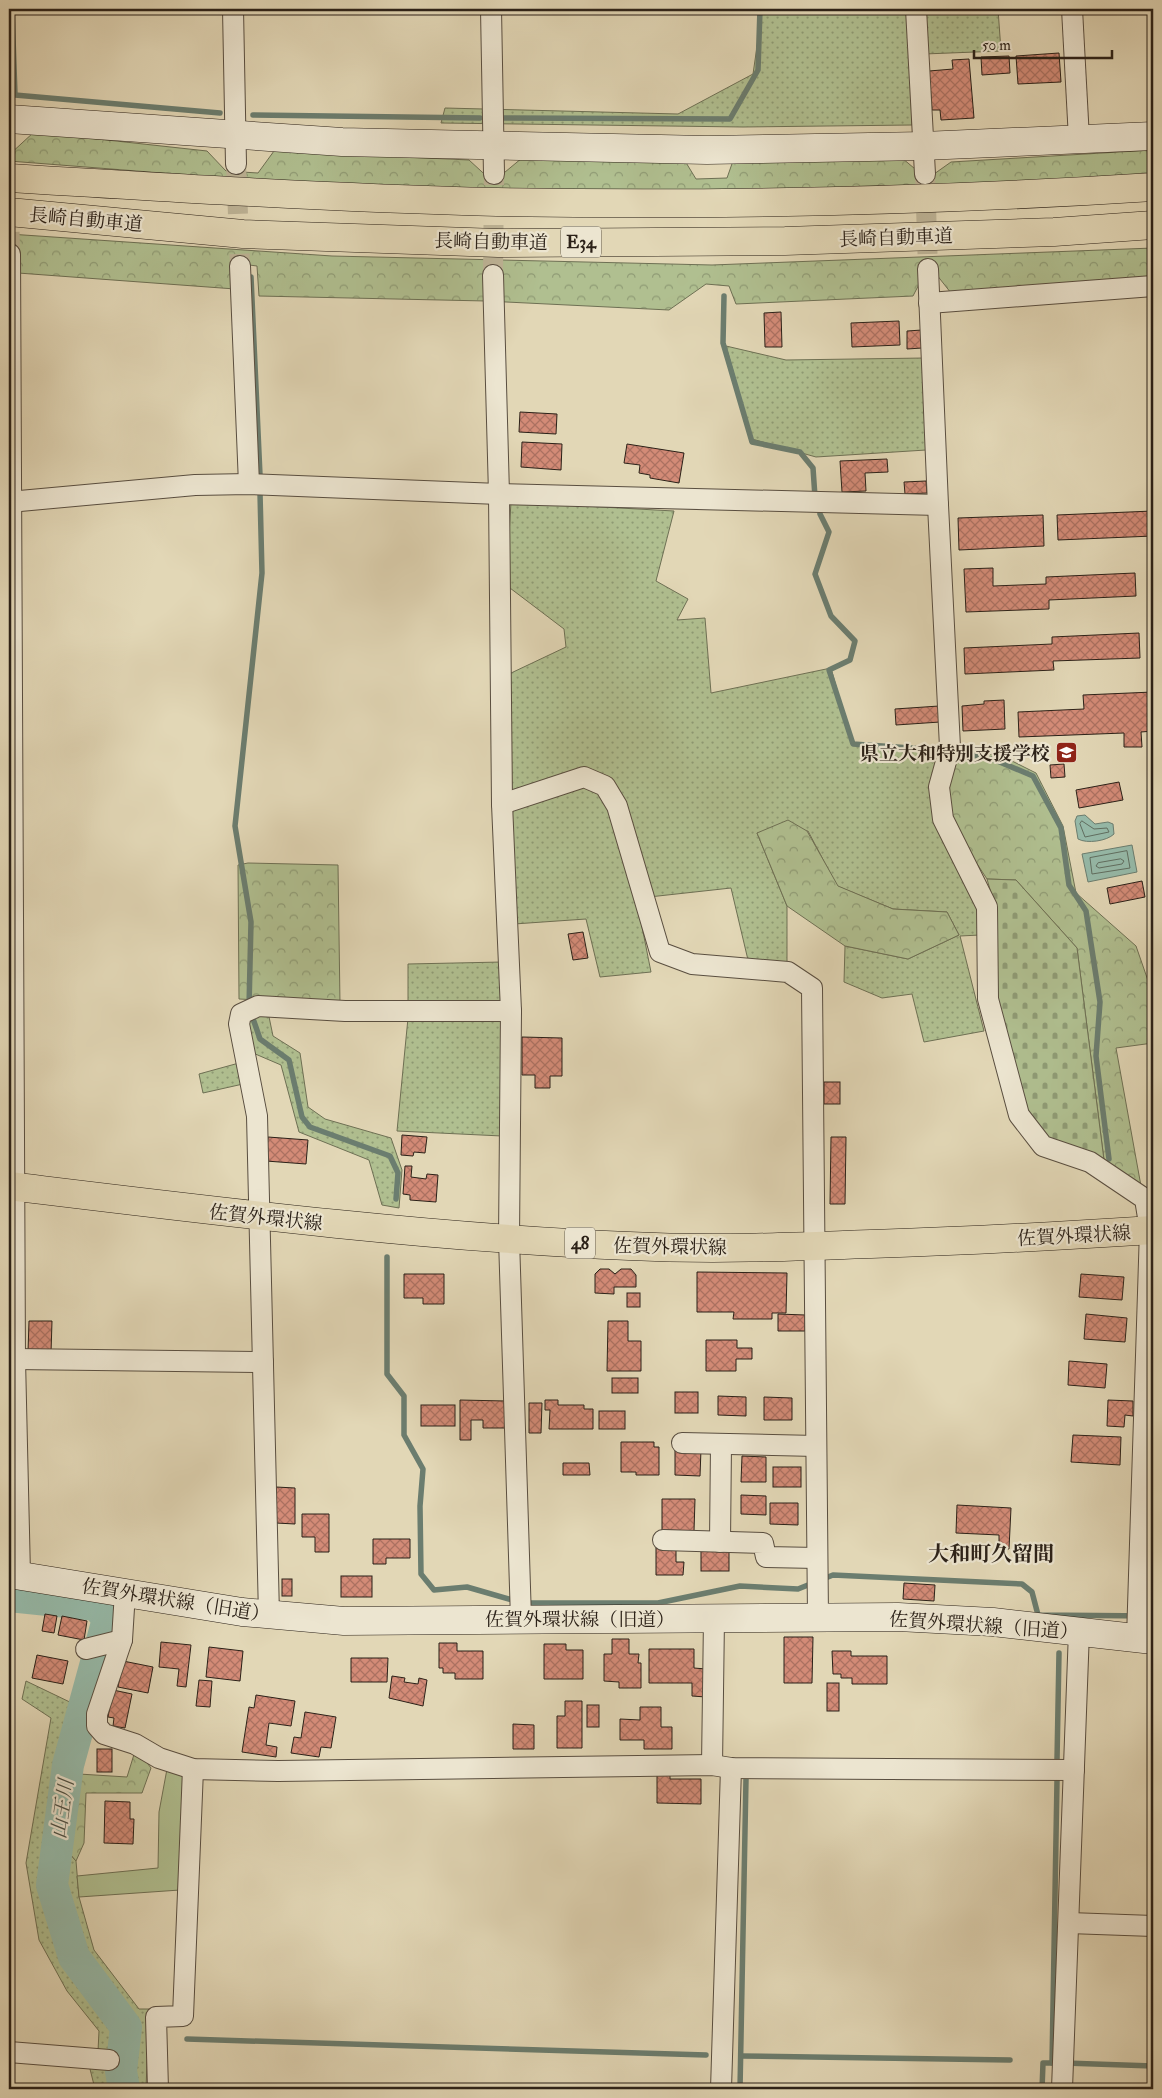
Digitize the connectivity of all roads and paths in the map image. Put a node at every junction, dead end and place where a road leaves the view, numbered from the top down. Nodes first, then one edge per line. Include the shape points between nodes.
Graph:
1 (233, 9) edge
2 (491, 9) edge
3 (916, 9) edge
4 (1072, 9) edge
5 (9, 119) edge
6 (1153, 136) edge
7 (235, 137) junction
8 (1079, 140) junction
9 (923, 146) junction
10 (493, 147) junction
11 (236, 164) tunnel mouth
12 (494, 174) tunnel mouth
13 (925, 174) tunnel mouth
14 (9, 178) edge
15 (1153, 187) edge
16 (9, 212) edge
17 (1153, 225) edge
18 (10, 254) dead end
19 (240, 266) tunnel mouth
20 (928, 269) tunnel mouth
21 (493, 276) tunnel mouth
22 (1153, 286) edge
23 (929, 303) junction
24 (249, 484) junction
25 (500, 494) junction
26 (10, 502) edge
27 (938, 505) junction
28 (502, 804) junction
29 (511, 1011) junction
30 (12, 1186) edge
31 (259, 1217) junction
32 (1152, 1230) edge
33 (510, 1239) junction
34 (814, 1246) junction
35 (15, 1359) junction
36 (262, 1362) junction
37 (682, 1443) dead end
38 (722, 1444) junction
39 (816, 1446) junction
40 (663, 1540) dead end
41 (720, 1542) junction
42 (817, 1563) junction
43 (14, 1575) edge
44 (125, 1592) junction
45 (818, 1606) junction
46 (269, 1615) junction
47 (714, 1618) junction
48 (522, 1619) junction
49 (1141, 1627) edge
50 (1079, 1631) junction
51 (122, 1640) junction
52 (86, 1649) dead end
53 (721, 1767) junction
54 (193, 1769) junction
55 (1074, 1770) junction
56 (1069, 1923) junction
57 (1153, 1926) edge
58 (9, 2052) edge
59 (109, 2060) dead end
60 (1063, 2082) edge
61 (158, 2089) edge
62 (721, 2089) edge

1 - 7 street
2 - 10 street
3 - 9 street
4 - 8 street
5 - 7 street
6 - 8 street
7 - 10 street
7 - 11 street
8 - 9 street
9 - 10 street via 707,150
9 - 13 street
10 - 12 street
14 - 15 main road, 長崎自動車道 / E34 via 245,193 508,202 785,202 1054,194
16 - 17 main road, 長崎自動車道 / E34 via 243,234 498,243 785,241 1054,232
18 - 26 street
19 - 24 street
20 - 23 street
21 - 25 street
22 - 23 street
23 - 27 street
24 - 25 street
24 - 26 street via 195,485
25 - 27 street
25 - 28 street
26 - 30 street
27 - 32 street via 950,747 939,787 943,819 987,907 988,999 1019,1115 1043,1146 1090,1162 1145,1199
28 - 29 street
28 - 34 street via 584,777 605,786 617,806 660,952 692,964 788,972 812,988
29 - 31 street via 250,1010 239,1024 257,1116
29 - 33 street
30 - 31 main road, 佐賀外環状線 / 48
30 - 35 street
31 - 33 main road, 佐賀外環状線 / 48
31 - 36 street
32 - 34 main road, 佐賀外環状線 / 48
32 - 49 street
33 - 34 main road, 佐賀外環状線 / 48 via 630,1246
33 - 48 street
34 - 39 street
35 - 36 street
35 - 43 street
36 - 46 street
37 - 38 street
38 - 39 street
38 - 41 street
39 - 42 street
40 - 41 street
41 - 42 street via 763,1543 766,1557
42 - 45 street
43 - 44 street, 佐賀外環状線（旧道）
44 - 46 street, 佐賀外環状線（旧道）
44 - 51 street
45 - 47 street, 佐賀外環状線（旧道）
45 - 50 street, 佐賀外環状線（旧道） via 917,1618
46 - 48 street, 佐賀外環状線（旧道） via 344,1621
47 - 48 street, 佐賀外環状線（旧道）
47 - 53 street
49 - 50 street, 佐賀外環状線（旧道）
50 - 55 street
51 - 52 street
51 - 54 street via 97,1714 97,1726 104,1734
53 - 54 street
53 - 55 street
53 - 62 street
54 - 61 street via 183,2016 156,2017
55 - 56 street
56 - 57 street
56 - 60 street
58 - 59 street

